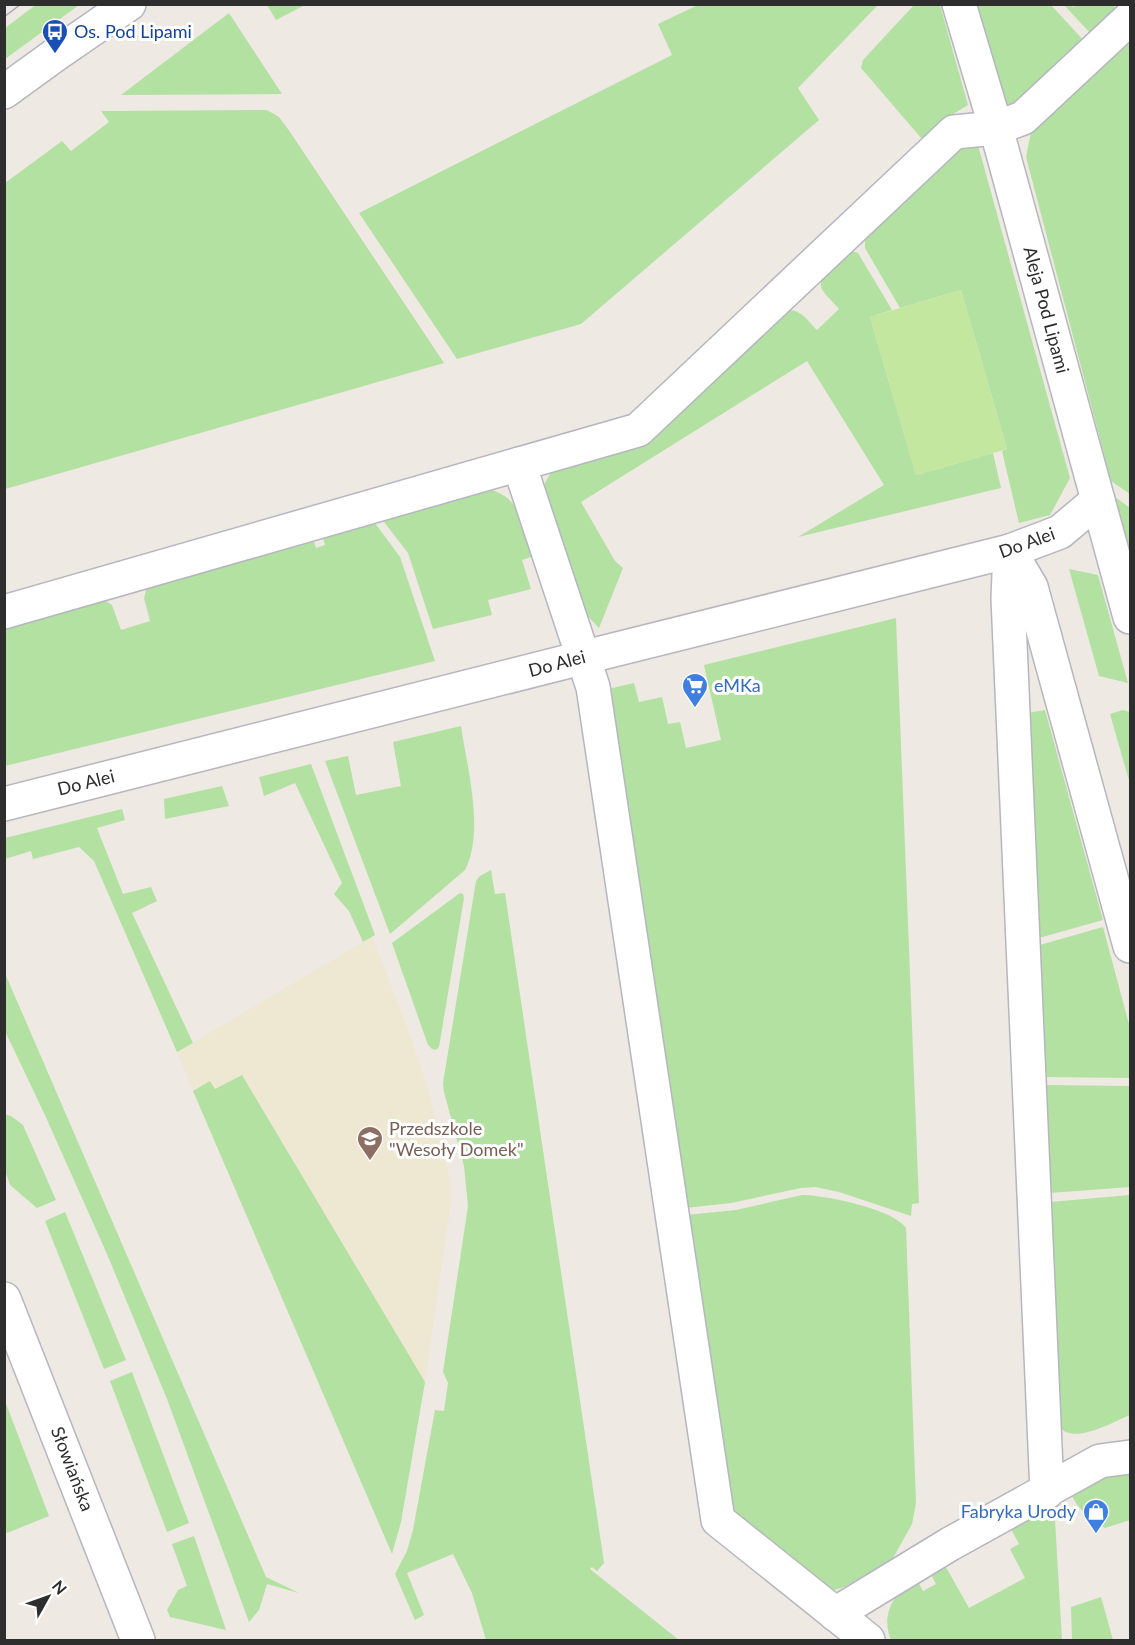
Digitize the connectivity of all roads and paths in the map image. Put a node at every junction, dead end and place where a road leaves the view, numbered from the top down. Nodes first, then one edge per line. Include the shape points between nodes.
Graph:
1 (129, 4) edge
2 (959, 4) edge
3 (1131, 18) edge
4 (4, 92) edge
5 (996, 128) junction
6 (519, 464) junction
7 (1098, 500) junction
8 (1010, 551) junction
9 (4, 612) edge
10 (1131, 617) edge
11 (582, 657) junction
12 (4, 804) edge
13 (1131, 946) edge
14 (4, 1299) edge
15 (1131, 1457) edge
16 (1047, 1492) junction
17 (835, 1614) junction
18 (138, 1641) edge
19 (868, 1641) edge

1 - 4 street
2 - 5 street, Aleja Pod Lipami
3 - 5 street via 1023,118
5 - 6 street via 954,132 638,430
5 - 7 street, Aleja Pod Lipami
6 - 9 street
6 - 11 street
7 - 8 street, Do Alei via 1060,532
7 - 10 street, Aleja Pod Lipami
8 - 11 street, Do Alei
8 - 13 street via 1031,587
8 - 16 street via 1009,609
11 - 12 street, Do Alei
11 - 17 street via 593,687 718,1520
14 - 18 street, Słowiańska
15 - 16 street via 1100,1461
16 - 17 street via 950,1544
17 - 19 street

